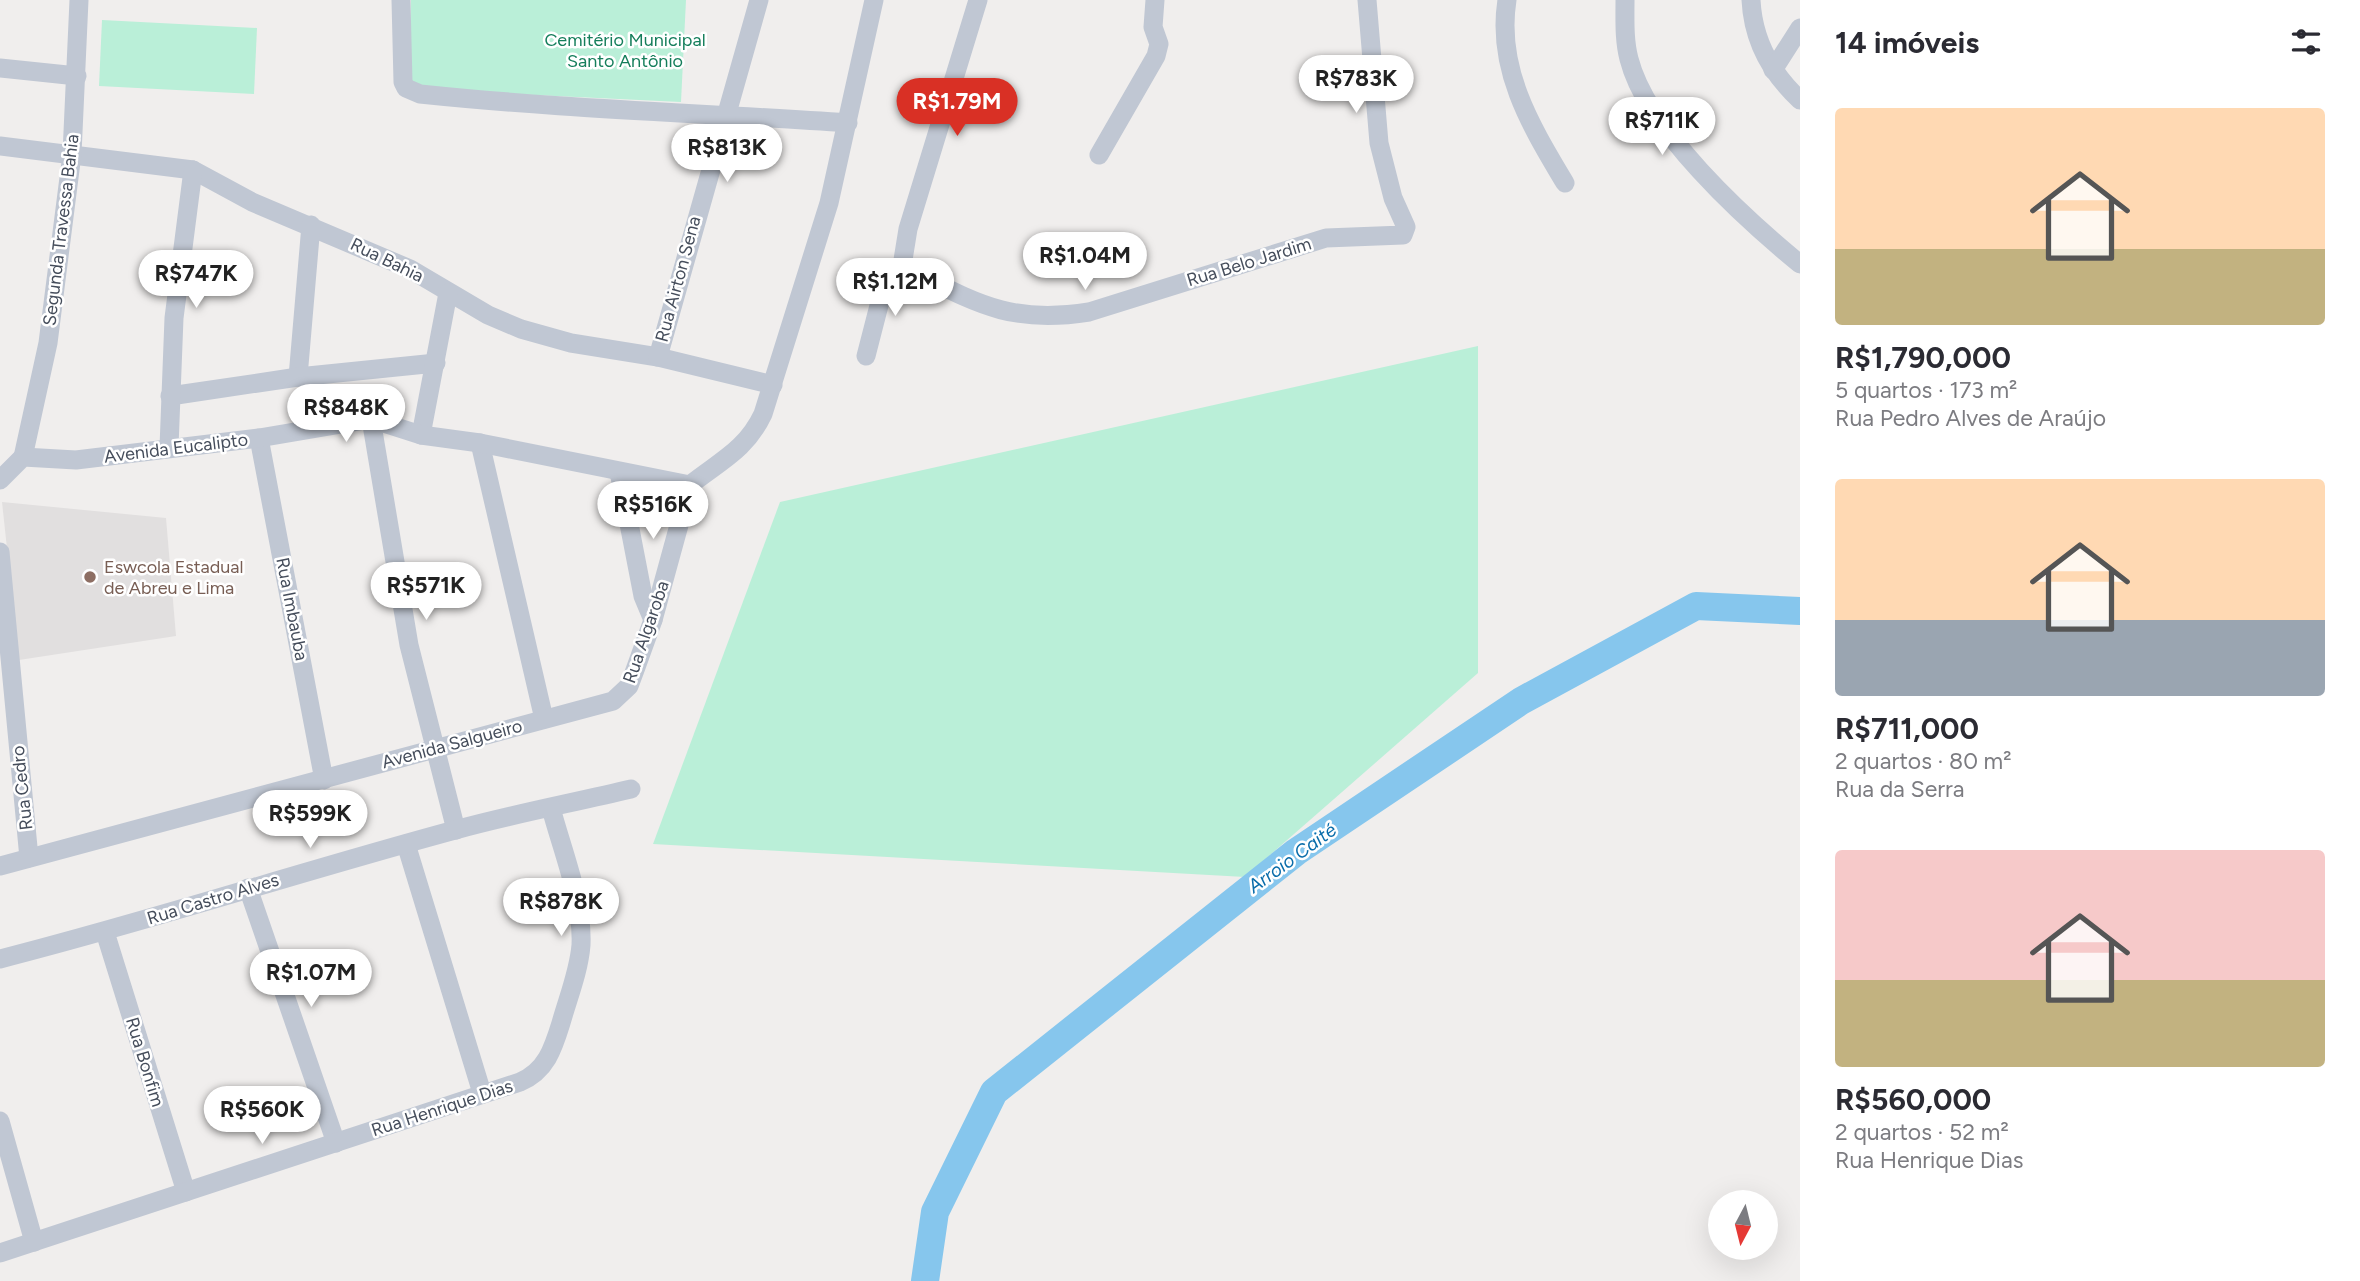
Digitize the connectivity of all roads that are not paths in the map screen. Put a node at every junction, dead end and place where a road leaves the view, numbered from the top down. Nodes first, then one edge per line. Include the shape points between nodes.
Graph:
1 (79, 0) edge
2 (401, 0) edge
3 (759, 0) edge
4 (874, 0) edge
5 (978, 0) edge
6 (1155, 0) edge
7 (1367, 0) edge
8 (1507, 0) edge
9 (1625, 0) edge
10 (1751, 0) edge
11 (1800, 28) edge
12 (0, 68) edge
13 (1773, 70) junction
14 (77, 76) junction
15 (1800, 100) edge
16 (728, 114) junction
17 (848, 123) junction
18 (0, 146) edge
19 (72, 153) junction
20 (1099, 155) dead end
21 (193, 170) junction
22 (1565, 183) dead end
23 (311, 225) junction
24 (1799, 264) edge
25 (902, 266) junction
26 (449, 293) junction
27 (866, 356) dead end
28 (658, 357) junction
29 (436, 363) junction
30 (298, 377) junction
31 (773, 385) junction
32 (170, 396) junction
33 (372, 419) junction
34 (421, 435) junction
35 (259, 438) junction
36 (480, 443) junction
37 (169, 447) junction
38 (23, 457) junction
39 (619, 472) junction
40 (0, 480) edge
41 (690, 485) junction
42 (0, 552) edge
43 (653, 620) junction
44 (6, 694) edge
45 (620, 695) joint
46 (544, 719) junction
47 (436, 747) junction
48 (324, 780) junction
49 (631, 789) dead end
50 (551, 807) junction
51 (456, 830) junction
52 (406, 844) junction
53 (29, 858) junction
54 (0, 866) edge
55 (248, 888) junction
56 (105, 932) junction
57 (0, 959) edge
58 (482, 1093) junction
59 (0, 1121) edge
60 (336, 1143) junction
61 (186, 1192) junction
62 (34, 1242) junction
63 (0, 1253) edge

1 - 14 street, Segunda Travessa Bahia
2 - 16 street via 402,78 405,88 420,94 578,108
3 - 16 street, Rua Airton Sena
4 - 17 street
5 - 25 street via 908,229
6 - 20 street via 1156,56
7 - 25 street, Rua Belo Jardim via 1379,142 1393,198 1406,227 1400,235 1326,239 1089,312 1055,317 1014,315 982,306
8 - 22 street via 1506,57 1517,94
9 - 24 street via 1629,60 1654,113 1702,171
10 - 13 street via 1757,35
11 - 13 street
12 - 14 street
13 - 15 street
14 - 19 street, Segunda Travessa Bahia
16 - 17 street
16 - 28 street, Rua Airton Sena
17 - 31 street via 829,203
18 - 19 street, Rua Bahia
19 - 21 street, Rua Bahia
19 - 38 street, Segunda Travessa Bahia via 48,342
21 - 23 street, Rua Bahia via 252,202
21 - 32 street via 174,318
23 - 26 street, Rua Bahia via 410,269
23 - 30 street
25 - 27 street via 884,286
26 - 28 street, Rua Bahia via 521,329 571,343
26 - 29 street
28 - 31 street, Rua Bahia
29 - 30 street
29 - 34 street
30 - 32 street
31 - 41 street via 752,436
32 - 37 street
33 - 34 street, Avenida Eucalipto
33 - 35 street, Avenida Eucalipto
33 - 47 street via 409,645
34 - 36 street, Avenida Eucalipto
35 - 37 street, Avenida Eucalipto
35 - 48 street, Rua Imbauba
36 - 39 street, Avenida Eucalipto
36 - 46 street
37 - 38 street, Avenida Eucalipto via 76,460
38 - 40 street
39 - 41 street, Avenida Eucalipto
39 - 43 street via 643,596
41 - 43 street, Rua Algaroba
42 - 44 street, Rua Cedro
43 - 45 street, Rua Algaroba via 629,686
44 - 53 street, Rua Cedro
45 - 46 street, Avenida Salgueiro via 613,701
46 - 47 street, Avenida Salgueiro
47 - 48 street, Avenida Salgueiro
47 - 51 street
48 - 53 street, Avenida Salgueiro
49 - 50 street, Rua Castro Alves
50 - 51 street, Rua Castro Alves
50 - 58 street, Rua Henrique Dias via 578,911 579,960 542,1069 520,1083
51 - 52 street, Rua Castro Alves
52 - 55 street, Rua Castro Alves
52 - 58 street
53 - 54 street, Avenida Salgueiro
55 - 56 street, Rua Castro Alves
55 - 60 street
56 - 57 street, Rua Castro Alves
56 - 61 street, Rua Bonfim
58 - 60 street, Rua Henrique Dias
59 - 62 street
60 - 61 street, Rua Henrique Dias
61 - 62 street, Rua Henrique Dias
62 - 63 street, Rua Henrique Dias

